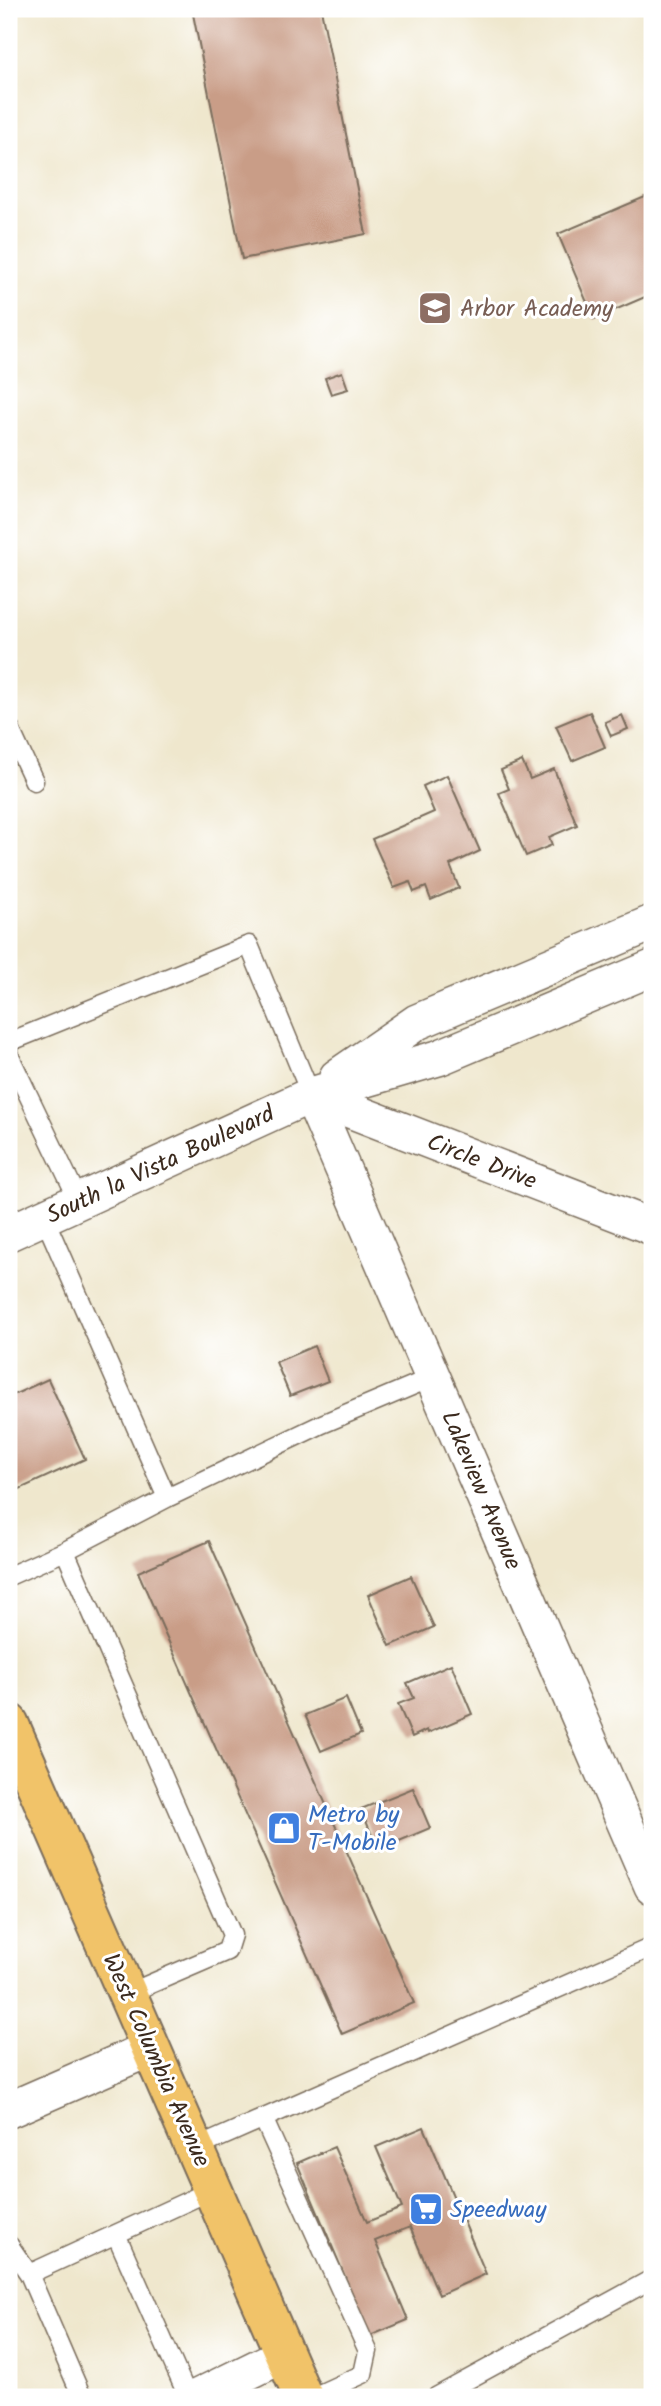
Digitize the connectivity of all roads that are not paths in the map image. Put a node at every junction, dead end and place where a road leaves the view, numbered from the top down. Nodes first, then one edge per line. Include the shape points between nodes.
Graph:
1 (9, 727) edge
2 (34, 781) dead end
3 (652, 923) edge
4 (652, 968) edge
5 (9, 1042) edge
6 (9, 1055) edge
7 (311, 1095) junction
8 (79, 1201) junction
9 (44, 1217) junction
10 (652, 1227) edge
11 (9, 1233) edge
12 (433, 1377) junction
13 (167, 1498) junction
14 (65, 1551) junction
15 (9, 1576) edge
16 (9, 1724) edge
17 (652, 1886) edge
18 (652, 1947) edge
19 (127, 1994) junction
20 (151, 2048) junction
21 (9, 2110) edge
22 (263, 2118) junction
23 (196, 2148) junction
24 (214, 2189) junction
25 (116, 2234) junction
26 (9, 2245) edge
27 (29, 2274) junction
28 (652, 2279) edge
29 (285, 2354) junction
30 (82, 2397) edge
31 (188, 2397) edge
32 (197, 2397) edge
33 (303, 2397) edge
34 (313, 2397) edge
35 (436, 2397) edge

1 - 2 lane
3 - 7 street, South la Vista Boulevard via 417,1022
4 - 7 street, South la Vista Boulevard via 438,1058
5 - 7 lane via 248,945
6 - 8 lane
7 - 8 street, South la Vista Boulevard
7 - 10 street, Circle Drive
7 - 12 street, Lakeview Avenue
8 - 9 street, South la Vista Boulevard
9 - 11 street, South la Vista Boulevard
9 - 13 lane
12 - 13 lane
12 - 17 street, Lakeview Avenue
13 - 14 lane
14 - 15 lane
14 - 19 lane via 232,1935 227,1951
16 - 19 main road, West Columbia Avenue
18 - 22 lane
19 - 20 main road, West Columbia Avenue
20 - 21 street
20 - 23 main road, West Columbia Avenue
22 - 23 lane
22 - 34 lane via 368,2351 363,2374
23 - 24 main road, West Columbia Avenue
24 - 25 lane
24 - 29 main road, West Columbia Avenue
25 - 27 lane
25 - 31 lane
26 - 27 lane
27 - 30 lane
28 - 35 lane
29 - 32 street
29 - 33 main road, West Columbia Avenue

